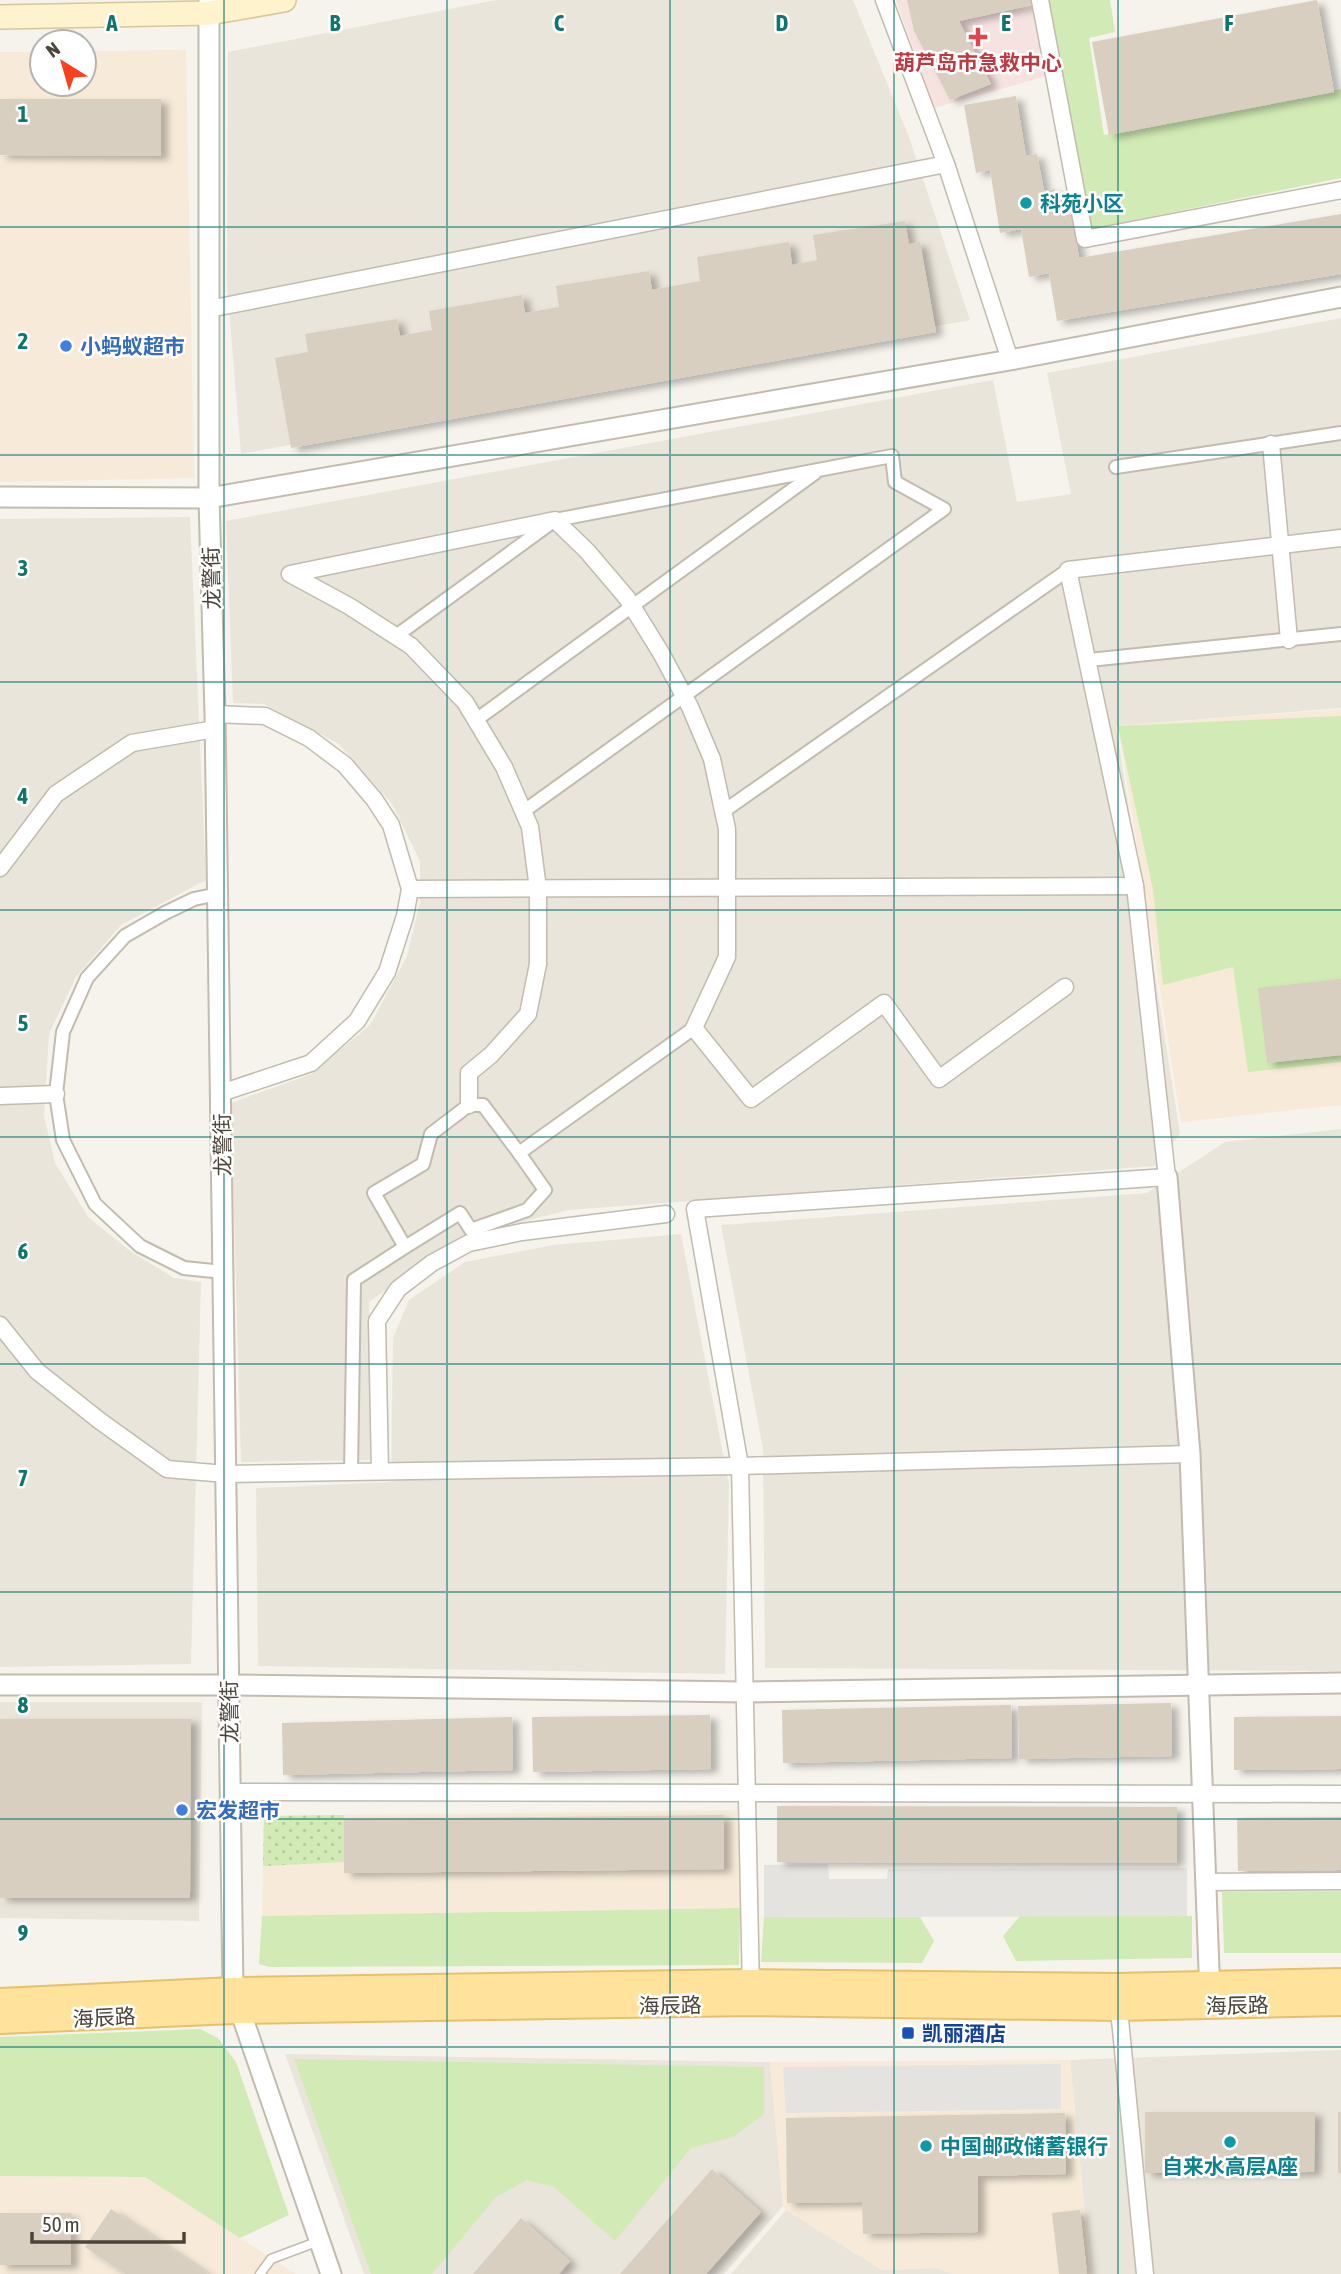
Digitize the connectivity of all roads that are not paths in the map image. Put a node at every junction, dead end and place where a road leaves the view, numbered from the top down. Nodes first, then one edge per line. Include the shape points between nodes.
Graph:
1 (284, 0) edge
2 (884, 0) edge
3 (1040, 0) edge
4 (209, 7) edge
5 (0, 17) edge
6 (946, 164) junction
7 (1341, 190) edge
8 (1341, 298) edge
9 (209, 309) junction
10 (1010, 360) junction
11 (1341, 433) edge
12 (1271, 444) junction
13 (1116, 467) dead end
14 (820, 470) junction
15 (0, 497) edge
16 (209, 498) junction
17 (555, 520) junction
18 (1341, 538) edge
19 (1280, 545) junction
20 (1068, 570) junction
21 (632, 607) junction
22 (1341, 634) edge
23 (396, 636) junction
24 (1289, 639) junction
25 (1089, 660) junction
26 (683, 695) junction
27 (476, 720) junction
28 (215, 722) junction
29 (524, 811) junction
30 (724, 811) junction
31 (0, 868) edge
32 (1135, 886) junction
33 (726, 888) junction
34 (410, 889) junction
35 (538, 889) junction
36 (218, 894) junction
37 (1065, 987) dead end
38 (694, 1028) junction
39 (221, 1093) junction
40 (56, 1094) junction
41 (0, 1096) edge
42 (469, 1105) junction
43 (519, 1153) junction
44 (1167, 1177) junction
45 (666, 1214) dead end
46 (405, 1247) junction
47 (223, 1272) junction
48 (0, 1325) edge
49 (1190, 1454) junction
50 (740, 1466) junction
51 (380, 1471) junction
52 (351, 1472) junction
53 (226, 1474) junction
54 (1341, 1683) edge
55 (0, 1685) edge
56 (229, 1685) junction
57 (1198, 1685) junction
58 (745, 1692) junction
59 (231, 1792) junction
60 (747, 1793) junction
61 (1202, 1794) junction
62 (1341, 1794) edge
63 (1341, 1881) edge
64 (1205, 1882) junction
65 (1341, 1981) edge
66 (751, 1993) junction
67 (1210, 1995) junction
68 (1118, 1997) junction
69 (237, 2000) junction
70 (0, 2001) edge
71 (1341, 2003) edge
72 (0, 2021) edge
73 (319, 2241) junction
74 (260, 2274) edge
75 (331, 2274) edge
76 (1144, 2274) edge

1 - 4 main road
2 - 6 street
3 - 7 street via 1086,239
4 - 5 main road
4 - 9 street, 龙警街
6 - 9 street
6 - 10 street
8 - 10 street
9 - 16 street, 龙警街
10 - 16 street
11 - 12 street
12 - 13 street
12 - 19 street
14 - 17 street
14 - 21 street
14 - 26 street via 892,456 895,482 944,509
15 - 16 street
16 - 28 street, 龙警街
17 - 21 street
17 - 23 street
17 - 23 street via 290,574
18 - 19 street
19 - 20 street
19 - 24 street
20 - 25 street
20 - 30 street
21 - 26 street
21 - 27 street
22 - 24 street
23 - 27 street via 465,702
24 - 25 street
25 - 32 street
26 - 29 street
26 - 30 street via 712,759
27 - 29 street via 505,766
28 - 31 street via 132,743 56,794
28 - 34 street via 265,716 309,738 345,765 391,825
28 - 36 street, 龙警街
29 - 35 street
30 - 33 street
32 - 33 street
32 - 44 street
33 - 35 street
33 - 38 street via 727,957
34 - 35 street
34 - 39 street via 387,972 357,1021 311,1063
35 - 42 street via 538,964 527,1014 470,1073
36 - 39 street, 龙警街
36 - 40 street via 194,899 125,936 87,978 63,1032
37 - 38 street via 939,1079 884,1003 751,1100
38 - 43 street
39 - 47 street, 龙警街
40 - 41 street
40 - 47 street via 63,1140 95,1204 140,1246 184,1268
42 - 43 street via 483,1105
42 - 46 street via 431,1134 423,1164 374,1193
43 - 46 street via 545,1190 527,1210 471,1230 460,1213
44 - 49 street
44 - 50 street via 695,1209
45 - 51 street via 470,1243 432,1263 398,1289 377,1321
46 - 52 street via 354,1280
47 - 53 street, 龙警街
48 - 53 street via 37,1371 167,1469
49 - 50 street
49 - 57 street
50 - 51 street
50 - 58 street
51 - 52 street
52 - 53 street
53 - 56 street, 龙警街
54 - 57 street
55 - 56 street
56 - 58 street
56 - 59 street, 龙警街
57 - 58 street
57 - 61 street
58 - 60 street
59 - 60 street
59 - 69 street, 龙警街
60 - 61 street
60 - 66 street
61 - 62 street
61 - 64 street
63 - 64 street
64 - 67 street
65 - 67 main road, 海辰路
66 - 68 main road, 海辰路
66 - 69 main road, 海辰路
67 - 68 main road, 海辰路
67 - 71 main road, 海辰路
68 - 76 street
69 - 70 main road, 海辰路
69 - 72 main road, 海辰路
69 - 73 street, 龙警街
73 - 74 lane via 271,2259
73 - 75 street, 龙警街

